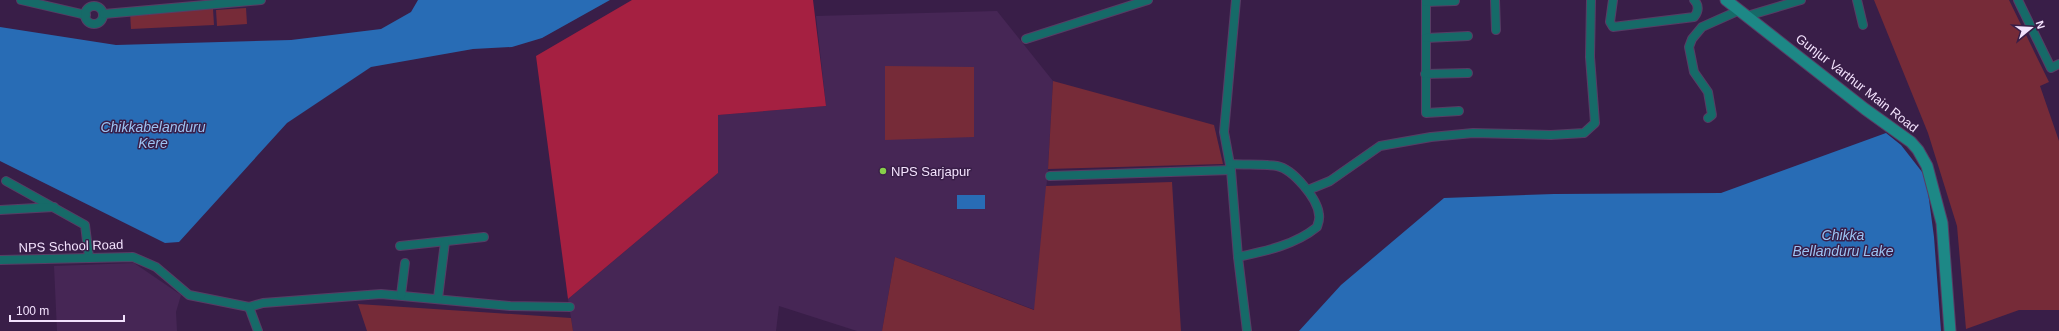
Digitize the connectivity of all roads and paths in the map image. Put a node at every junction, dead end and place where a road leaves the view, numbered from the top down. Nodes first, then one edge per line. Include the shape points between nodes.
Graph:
1 (21, 0) edge
2 (261, 0) edge
3 (1148, 0) edge
4 (1236, 0) edge
5 (1495, 0) edge
6 (1591, 0) edge
7 (1613, 0) edge
8 (1694, 0) edge
9 (1726, 0) edge
10 (1802, 0) edge
11 (1857, 0) edge
12 (2018, 0) edge
13 (1426, 1) edge
14 (1455, 1) dead end
15 (1744, 13) junction
16 (104, 14) junction
17 (86, 15) junction
18 (1863, 25) dead end
19 (1496, 30) dead end
20 (1468, 36) dead end
21 (1426, 38) junction
22 (1026, 39) dead end
23 (2059, 64) edge
24 (1468, 72) dead end
25 (1425, 74) junction
26 (1459, 111) dead end
27 (1708, 118) dead end
28 (1231, 167) junction
29 (1050, 176) dead end
30 (6, 181) dead end
31 (1308, 190) junction
32 (55, 207) junction
33 (0, 210) edge
34 (484, 237) dead end
35 (445, 242) junction
36 (400, 246) dead end
37 (89, 257) junction
38 (1238, 257) junction
39 (0, 260) edge
40 (405, 263) dead end
41 (401, 295) junction
42 (438, 298) junction
43 (249, 307) junction
44 (570, 307) dead end
45 (258, 331) edge
46 (1247, 331) edge
47 (1950, 331) edge

1 - 17 street
2 - 16 street
3 - 22 street
4 - 28 street via 1224,132
5 - 19 street
6 - 31 street via 1590,57 1595,122 1591,128 1584,132 1551,135 1473,133 1380,146 1330,181
7 - 8 street via 1610,22 1613,26 1690,18 1697,14 1697,3
9 - 15 main road, Gunjur Varthur Main Road
10 - 15 street
11 - 18 street
12 - 23 street via 2051,68
13 - 14 street
13 - 21 street
15 - 27 street via 1702,27 1689,47 1694,72 1708,92 1712,115
15 - 47 main road, Gunjur Varthur Main Road via 1865,109 1911,142 1928,166 1942,223
16 - 17 street via 97,23 89,22
16 - 17 street via 96,6 90,7
20 - 21 street
21 - 25 street
24 - 25 street
25 - 26 street via 1426,113
28 - 29 street
28 - 31 street via 1278,166 1288,171
28 - 38 street
30 - 32 street
31 - 38 street via 1320,215 1317,227 1305,237 1272,249
32 - 33 street
32 - 37 street via 85,225
34 - 35 street
35 - 36 street
35 - 42 street
37 - 39 street, NPS School Road
37 - 43 street, NPS School Road via 133,257 156,267 189,295
38 - 46 street
40 - 41 street
41 - 42 street
41 - 43 street via 381,294
42 - 44 street via 510,306
43 - 45 street

